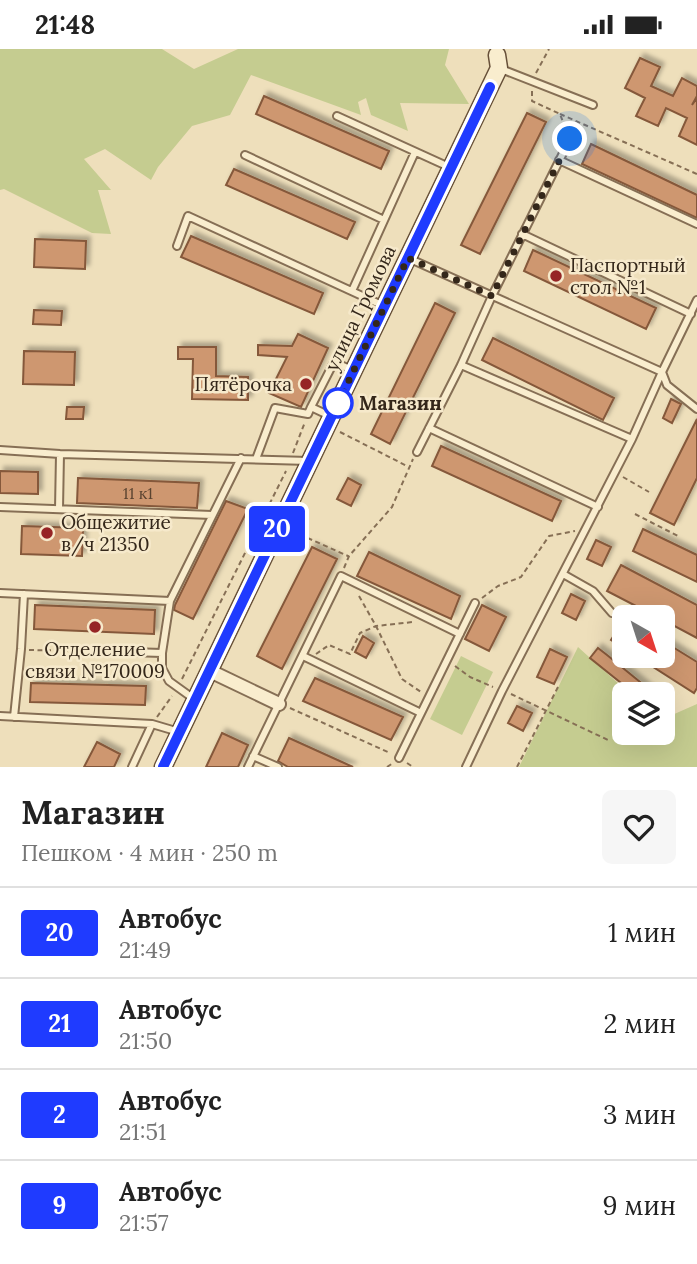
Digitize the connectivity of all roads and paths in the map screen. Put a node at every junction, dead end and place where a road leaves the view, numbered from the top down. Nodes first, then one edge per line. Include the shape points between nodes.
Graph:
1 (498, 62) joint
2 (593, 105) dead end
3 (560, 114) dead end
4 (337, 116) dead end
5 (570, 139) dead end
6 (415, 152) junction
7 (245, 155) dead end
8 (559, 160) junction
9 (451, 168) junction
10 (697, 174) edge
11 (384, 220) junction
12 (697, 224) edge
13 (522, 234) junction
14 (177, 246) dead end
15 (408, 258) junction
16 (352, 291) junction
17 (492, 296) junction
18 (697, 300) edge
19 (385, 306) junction
20 (691, 314) junction
21 (461, 365) junction
22 (354, 371) junction
23 (662, 372) junction
24 (311, 407) junction
25 (697, 409) edge
26 (307, 414) junction
27 (329, 421) junction
28 (429, 428) junction
29 (632, 439) junction
30 (0, 450) edge
31 (417, 452) joint
32 (60, 453) junction
33 (241, 458) junction
34 (256, 459) junction
35 (291, 460) junction
36 (310, 461) junction
37 (408, 466) junction
38 (616, 473) junction
39 (649, 492) dead end
40 (0, 507) edge
41 (598, 507) junction
42 (59, 509) junction
43 (635, 514) dead end
44 (212, 515) junction
45 (279, 525) junction
46 (586, 529) junction
47 (678, 536) dead end
48 (349, 556) junction
49 (563, 574) junction
50 (341, 576) junction
51 (349, 580) junction
52 (0, 593) edge
53 (24, 594) junction
54 (170, 601) junction
55 (475, 603) joint
56 (612, 613) dead end
57 (431, 620) junction
58 (376, 626) junction
59 (460, 633) junction
60 (21, 649) junction
61 (98, 651) joint
62 (162, 653) junction
63 (449, 656) junction
64 (306, 657) junction
65 (209, 671) junction
66 (558, 687) dead end
67 (178, 688) junction
68 (502, 691) junction
69 (428, 698) junction
70 (196, 700) junction
71 (279, 704) junction
72 (546, 710) junction
73 (421, 713) junction
74 (0, 716) edge
75 (14, 717) junction
76 (152, 724) junction
77 (180, 732) junction
78 (608, 740) dead end
79 (253, 756) junction
80 (399, 758) joint
81 (132, 767) edge
82 (163, 767) edge
83 (248, 767) edge
84 (278, 767) edge
85 (466, 767) edge
86 (517, 767) edge

1 - 2 lane
1 - 9 street, улица Громова
3 - 10 path
4 - 6 lane
5 - 8 lane
6 - 9 lane
6 - 11 lane
7 - 11 lane
8 - 12 lane
8 - 13 lane
9 - 15 street, улица Громова
11 - 16 lane
13 - 17 lane
13 - 20 lane
14 - 16 lane via 188,216
15 - 17 lane
15 - 19 street, улица Громова
16 - 19 lane
17 - 21 lane
17 - 23 lane
18 - 20 lane
19 - 22 street, улица Громова
20 - 23 lane
21 - 28 lane
21 - 29 lane
22 - 24 lane via 334,362
22 - 27 street, улица Громова
23 - 25 lane via 667,385
23 - 29 lane
24 - 26 lane
24 - 27 lane
26 - 34 lane via 275,408
26 - 35 path
27 - 36 street, улица Громова
27 - 37 path
28 - 31 lane
28 - 41 lane
29 - 38 lane
30 - 32 lane
31 - 37 path
32 - 33 lane
32 - 42 lane
33 - 34 lane
33 - 44 lane
34 - 35 lane
35 - 36 lane
35 - 67 path
36 - 45 street, улица Громова
37 - 48 path via 392,507
38 - 39 path
38 - 41 lane
40 - 42 lane
41 - 46 lane
42 - 44 lane
43 - 47 path
44 - 54 lane
45 - 48 path
45 - 65 street, улица Громова
46 - 49 lane
46 - 55 path via 549,536 521,577
48 - 50 path
49 - 56 lane via 593,590
49 - 68 lane
50 - 51 lane
50 - 64 lane
51 - 57 lane
51 - 58 path
52 - 53 lane
53 - 54 lane
53 - 60 lane
54 - 62 lane
55 - 59 lane
57 - 58 path
57 - 59 lane
58 - 64 path via 360,633 350,654 329,645
58 - 69 path via 402,679
59 - 63 lane
60 - 61 path
60 - 75 lane
61 - 62 lane
62 - 67 lane via 162,668
63 - 68 path via 470,677
63 - 69 lane
64 - 71 lane
64 - 73 lane
65 - 70 street, улица Громова
65 - 71 street
66 - 72 path
67 - 70 lane
67 - 76 path
68 - 72 path
68 - 85 lane
69 - 73 lane
70 - 77 street, улица Громова
71 - 79 lane
71 - 80 path
72 - 78 path
72 - 86 path
73 - 80 lane
74 - 75 lane
75 - 76 lane
76 - 77 lane
76 - 81 lane
77 - 82 street, улица Громова
79 - 83 lane
79 - 84 lane

